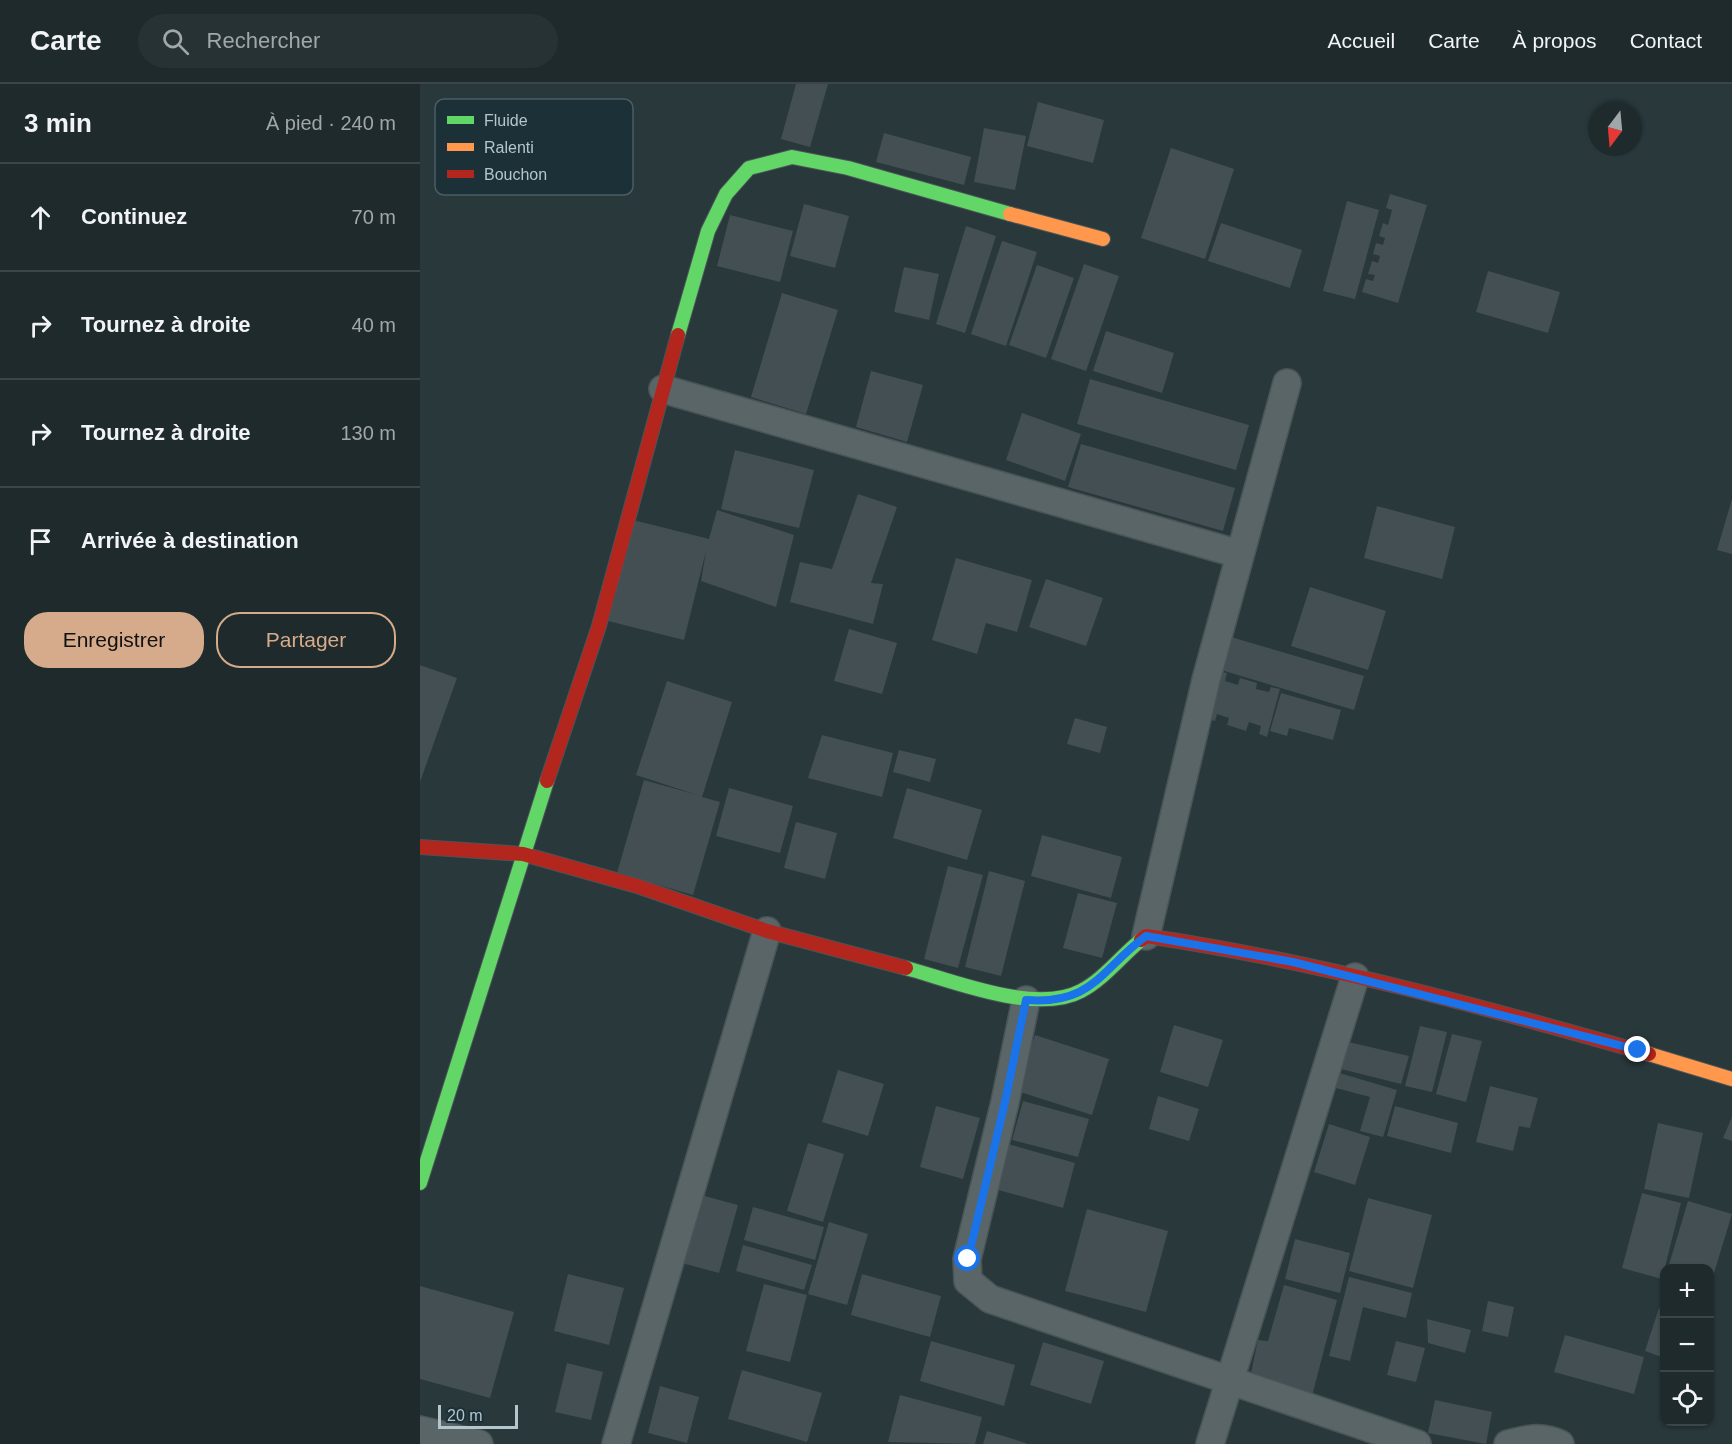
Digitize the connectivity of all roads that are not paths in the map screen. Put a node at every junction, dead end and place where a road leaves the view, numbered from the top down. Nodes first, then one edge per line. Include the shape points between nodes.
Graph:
1 (1103, 239) dead end
2 (1287, 383) dead end
3 (663, 389) junction
4 (1239, 554) junction
5 (420, 847) edge
6 (523, 854) junction
7 (767, 931) junction
8 (1146, 936) junction
9 (1356, 977) junction
10 (1026, 1000) junction
11 (1732, 1079) edge
12 (420, 1183) edge
13 (1230, 1379) junction
14 (420, 1430) edge
15 (479, 1444) edge
16 (616, 1444) edge
17 (1210, 1444) edge
18 (1417, 1444) edge
19 (1508, 1444) edge
20 (1560, 1444) edge

1 - 3 street via 848,168 792,157 749,168 726,194 708,231
2 - 4 street
3 - 4 street
3 - 6 street via 599,626
4 - 8 street
5 - 6 street
6 - 7 street via 637,886
6 - 12 street
7 - 10 street
7 - 16 street
8 - 9 street via 1281,959
8 - 10 street via 1082,992 1049,1002
9 - 11 street via 1638,1050
9 - 13 street
10 - 13 street via 968,1259 968,1281 990,1299
13 - 17 street
13 - 18 street
14 - 15 street
19 - 20 street via 1547,1438

